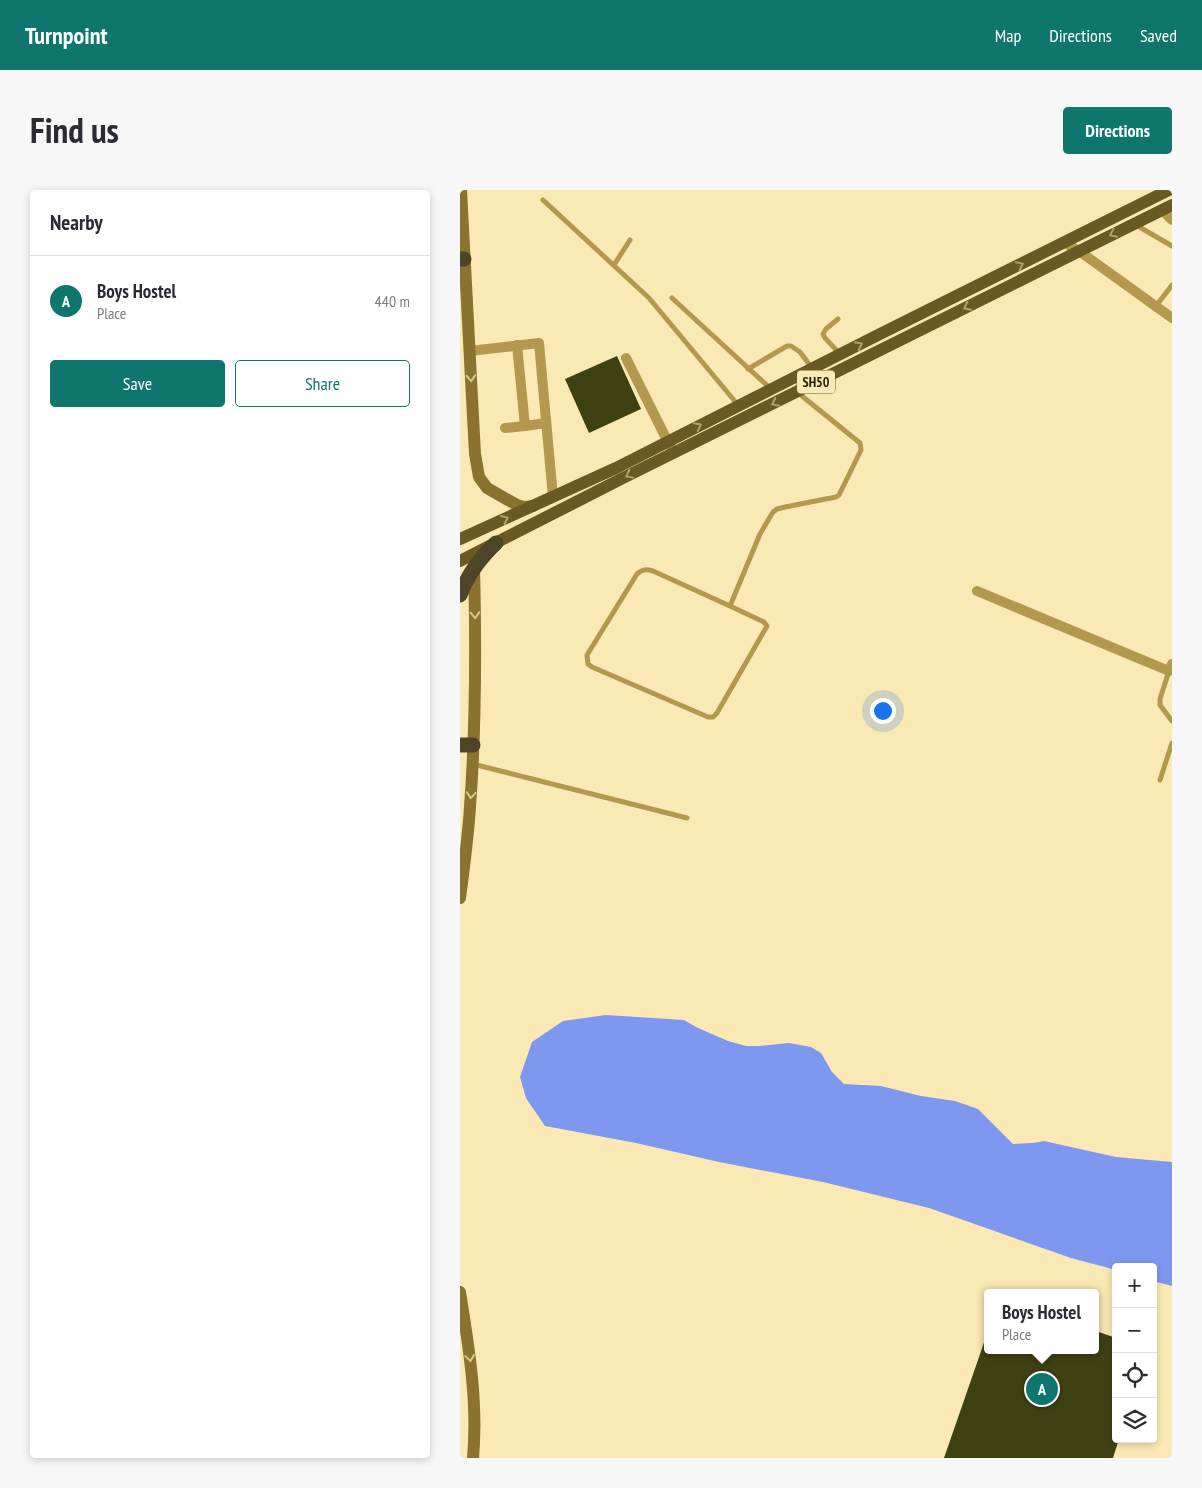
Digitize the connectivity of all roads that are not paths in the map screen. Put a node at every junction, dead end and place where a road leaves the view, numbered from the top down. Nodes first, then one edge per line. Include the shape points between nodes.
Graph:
1 (461, 190) edge
2 (1169, 190) edge
3 (543, 200) dead end
4 (1167, 207) edge
5 (1172, 220) edge
6 (1133, 224) junction
7 (630, 240) dead end
8 (1065, 242) junction
9 (1172, 246) edge
10 (1079, 251) junction
11 (462, 259) edge
12 (614, 266) junction
13 (1172, 285) edge
14 (672, 298) dead end
15 (1156, 306) junction
16 (1172, 318) edge
17 (838, 319) dead end
18 (517, 346) junction
19 (470, 351) junction
20 (840, 354) junction
21 (626, 358) dead end
22 (813, 368) junction
23 (748, 369) junction
24 (771, 389) junction
25 (797, 392) junction
26 (739, 406) junction
27 (546, 423) junction
28 (525, 426) junction
29 (505, 428) dead end
30 (671, 447) junction
31 (553, 498) junction
32 (535, 506) junction
33 (460, 539) edge
34 (496, 543) joint
35 (467, 564) edge
36 (977, 591) dead end
37 (460, 595) edge
38 (730, 606) junction
39 (1171, 667) edge
40 (1172, 721) edge
41 (1172, 743) edge
42 (467, 745) edge
43 (473, 764) junction
44 (1160, 780) dead end
45 (687, 818) dead end
46 (460, 898) edge
47 (460, 1292) edge
48 (473, 1458) edge

1 - 11 street
2 - 8 main road, SH50
3 - 12 lane
4 - 5 street
4 - 6 main road, SH50
6 - 9 lane
6 -> 10 main road, SH50
7 - 12 lane
8 - 10 street
20 -> 8 main road, SH50
10 - 15 street
10 -> 25 main road, SH50
11 - 19 street
12 - 26 lane via 649,298
13 - 15 lane
14 - 23 lane
15 - 16 street
17 - 20 lane via 823,334
18 - 19 street
18 - 27 street via 539,343
18 - 28 street
19 -> 32 street via 479,477 487,488 517,505
20 - 22 main road, SH50
21 - 30 street
22 - 23 lane via 800,352 787,346
22 - 24 main road, SH50
23 - 24 lane
24 - 26 main road, SH50
25 -> 30 main road, SH50
25 - 38 lane via 860,443 861,450 839,495 773,512 760,534
30 -> 26 main road, SH50
27 - 28 street
27 - 31 street
28 - 29 street
30 - 31 main road, SH50 via 616,468
30 -> 34 main road, SH50
31 - 32 main road, SH50
33 -> 32 main road, SH50
34 - 35 highway
35 - 37 highway via 466,581
35 -> 42 street via 476,636
36 - 39 street
38 - 38 lane via 642,570 588,655 588,664 713,717 767,626
39 - 40 lane via 1160,705
41 - 44 lane
42 - 43 street
43 - 45 lane
43 -> 46 street
47 -> 48 street via 473,1383

